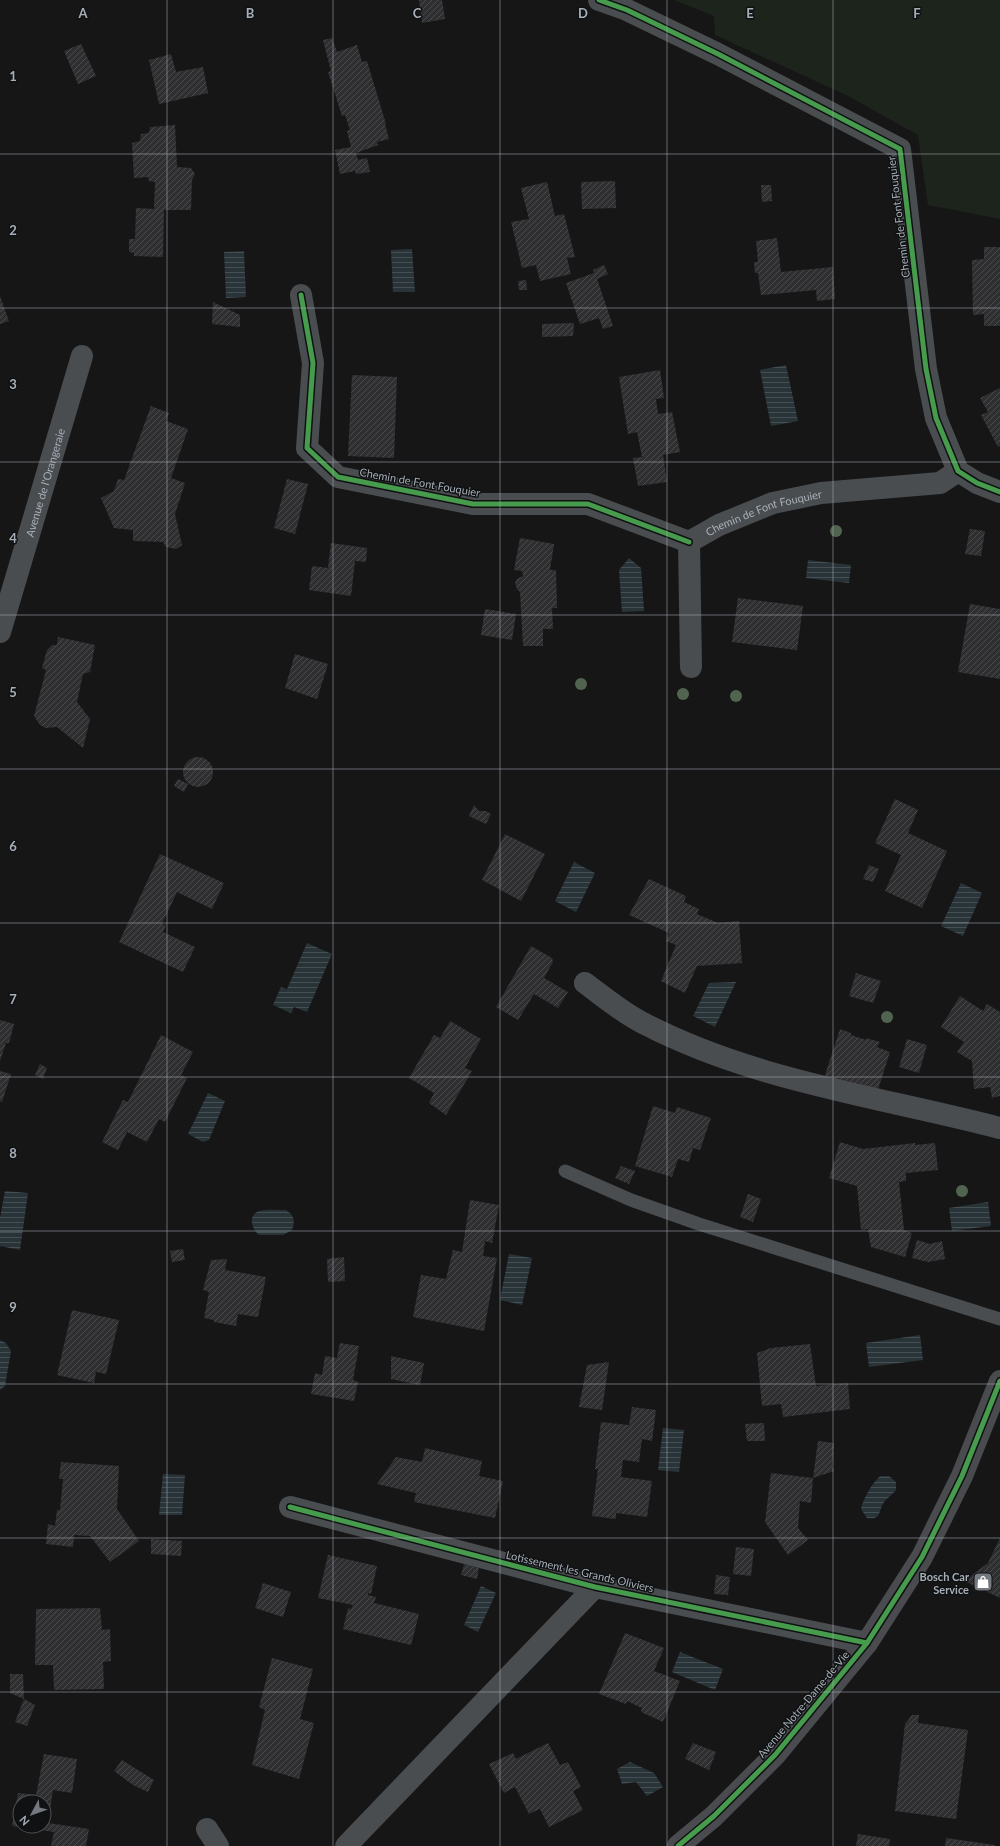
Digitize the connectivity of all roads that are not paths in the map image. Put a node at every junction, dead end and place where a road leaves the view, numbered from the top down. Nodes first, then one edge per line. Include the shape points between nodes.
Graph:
1 (599, 0) edge
2 (301, 294) dead end
3 (82, 356) dead end
4 (958, 470) junction
5 (1000, 492) edge
6 (689, 542) junction
7 (0, 632) edge
8 (691, 667) dead end
9 (585, 983) dead end
10 (1000, 1128) edge
11 (565, 1172) dead end
12 (1000, 1319) edge
13 (1000, 1381) edge
14 (290, 1507) dead end
15 (595, 1588) junction
16 (867, 1643) junction
17 (346, 1846) edge
18 (678, 1846) edge

1 - 4 street, Chemin de Font Fouquier via 627,10 718,54 900,149 926,369 936,418
2 - 6 street, Chemin de Font Fouquier via 313,363 307,448 338,477 473,504 588,504
3 - 7 street, Avenue de l'Orangeraie
4 - 5 street via 977,483
4 - 6 street, Chemin de Font Fouquier via 940,482 821,493 773,503 719,525
6 - 8 street
9 - 10 street via 644,1024 695,1048 742,1064 828,1087
11 - 12 lane via 631,1200 699,1224
13 - 16 main road, Avenue Notre-Dame-de-Vie via 962,1476 922,1557
14 - 15 street, Lotissement les Grands Oliviers
15 - 16 street, Lotissement les Grands Oliviers
15 - 17 street, Lotissement les Grands Oliviers
16 - 18 main road, Avenue Notre-Dame-de-Vie via 775,1755 714,1816

